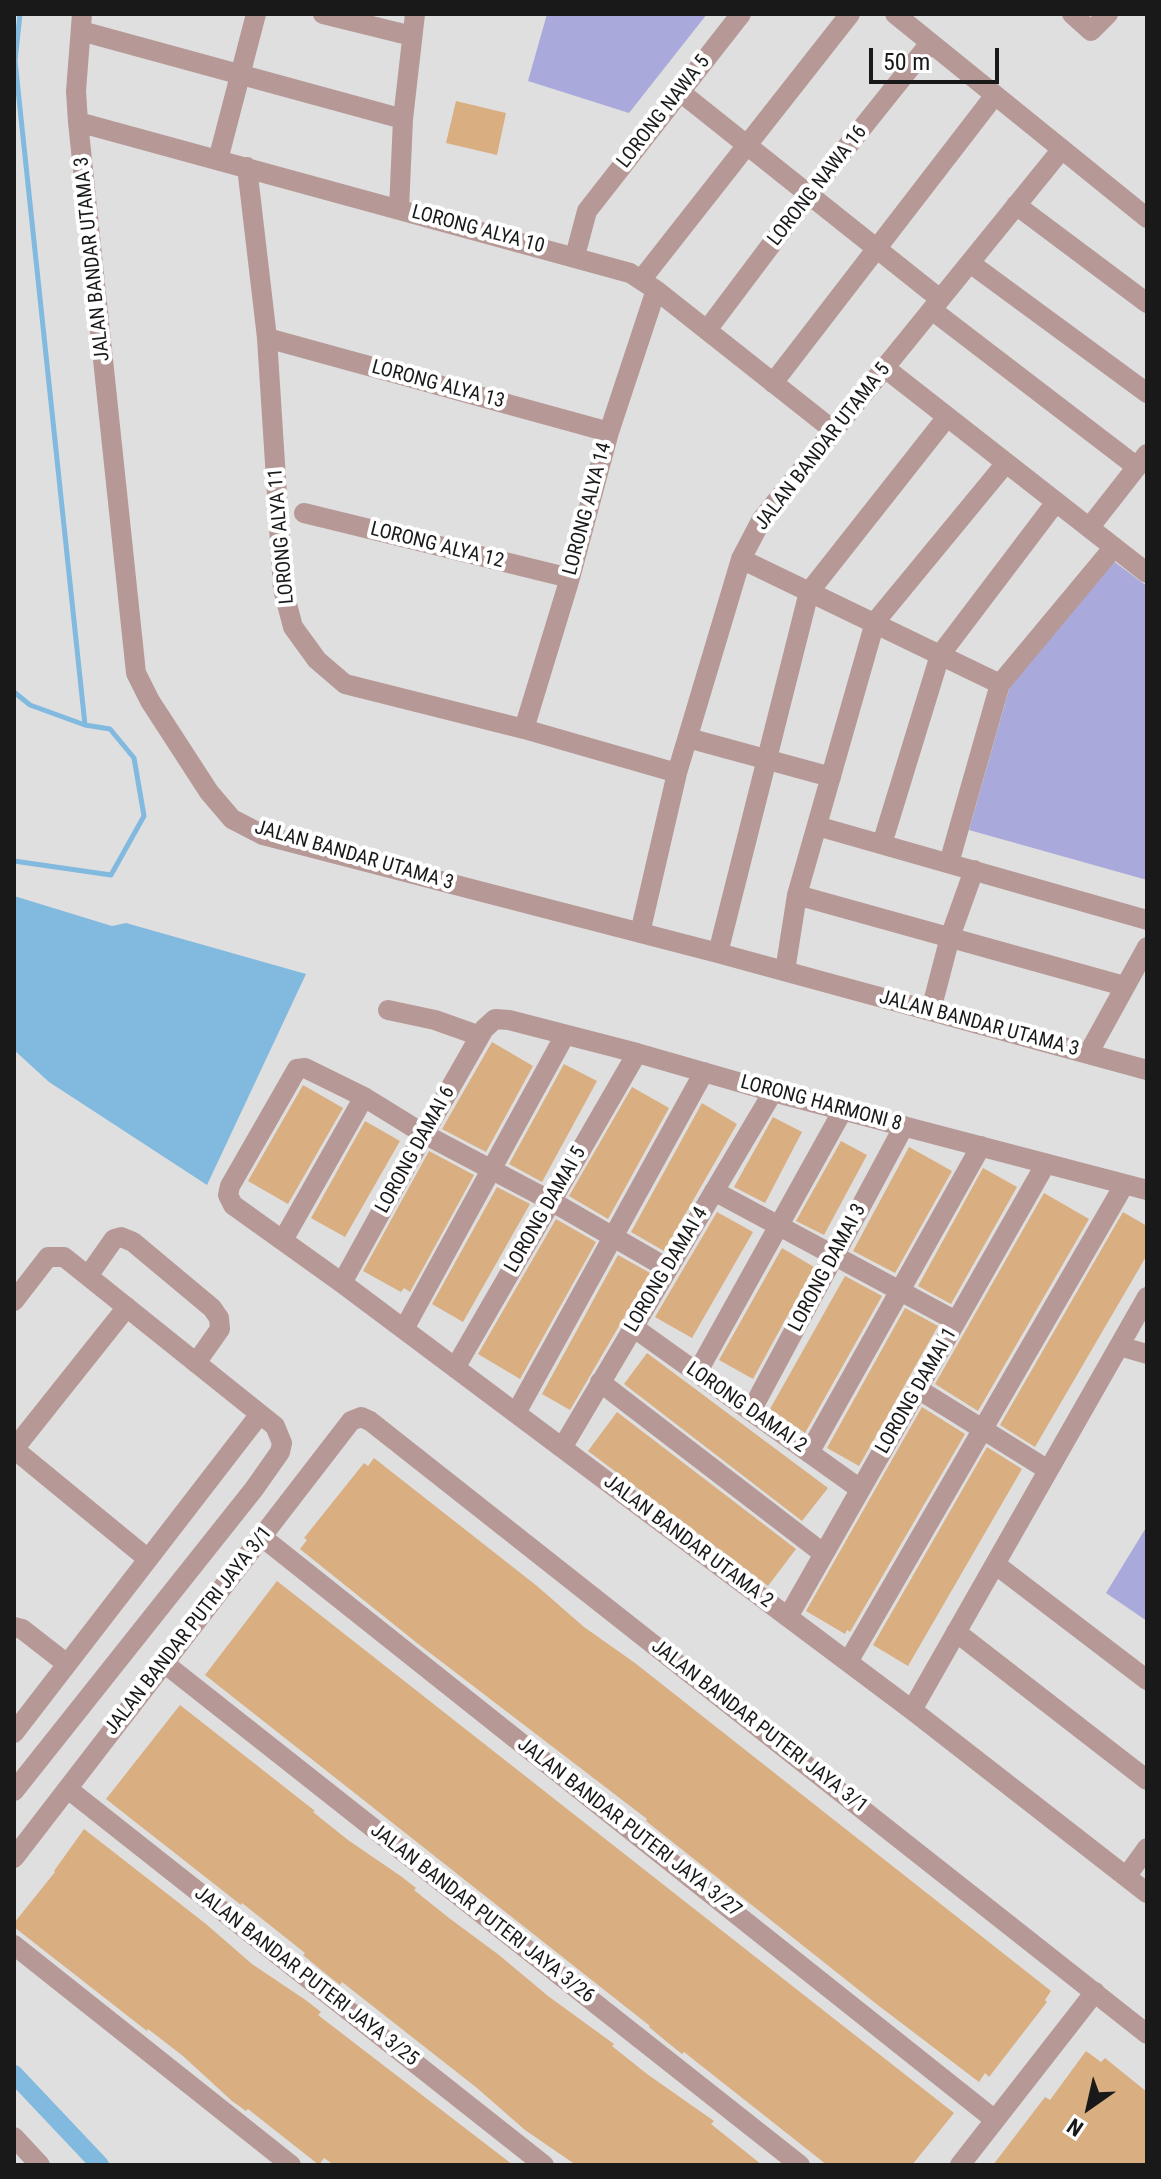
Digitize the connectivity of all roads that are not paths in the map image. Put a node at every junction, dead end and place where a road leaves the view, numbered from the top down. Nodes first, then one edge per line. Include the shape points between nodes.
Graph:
1 (256, 14) edge
2 (415, 14) edge
3 (741, 14) edge
4 (850, 14) edge
5 (895, 14) edge
6 (1072, 14) edge
7 (1108, 14) edge
8 (329, 15) edge
9 (82, 23) edge
10 (412, 36) junction
11 (930, 43) junction
12 (240, 75) junction
13 (679, 91) junction
14 (995, 95) junction
15 (403, 119) junction
16 (78, 122) junction
17 (748, 144) junction
18 (1062, 149) junction
19 (218, 160) junction
20 (247, 167) junction
21 (810, 193) junction
22 (1016, 205) junction
23 (399, 209) junction
24 (1147, 218) edge
25 (877, 248) junction
26 (575, 256) junction
27 (970, 263) junction
28 (649, 285) junction
29 (1147, 303) edge
30 (936, 304) junction
31 (707, 330) junction
32 (267, 338) junction
33 (885, 368) junction
34 (773, 383) junction
35 (1147, 393) edge
36 (947, 417) junction
37 (833, 430) junction
38 (609, 432) junction
39 (1142, 460) edge
40 (1006, 463) junction
41 (1056, 502) junction
42 (304, 513) dead end
43 (1089, 528) junction
44 (1114, 547) junction
45 (741, 559) junction
46 (1146, 570) edge
47 (570, 578) junction
48 (809, 592) junction
49 (875, 622) junction
50 (940, 655) junction
51 (1000, 684) junction
52 (524, 729) junction
53 (688, 738) junction
54 (767, 761) junction
55 (677, 773) junction
56 (831, 777) junction
57 (817, 826) junction
58 (882, 844) junction
59 (949, 863) junction
60 (974, 870) junction
61 (797, 895) junction
62 (1147, 920) edge
63 (640, 933) junction
64 (950, 937) junction
65 (1147, 947) edge
66 (718, 953) junction
67 (785, 971) junction
68 (1124, 986) junction
69 (388, 1010) dead end
70 (931, 1010) junction
71 (495, 1019) joint
72 (565, 1035) junction
73 (480, 1036) junction
74 (637, 1053) junction
75 (1088, 1054) junction
76 (1147, 1070) edge
77 (704, 1072) junction
78 (773, 1092) junction
79 (364, 1097) junction
80 (843, 1110) junction
81 (904, 1126) junction
82 (424, 1134) junction
83 (981, 1146) junction
84 (1045, 1165) junction
85 (491, 1169) junction
86 (1124, 1185) junction
87 (1147, 1190) edge
88 (714, 1191) junction
89 (551, 1201) junction
90 (779, 1226) junction
91 (615, 1238) junction
92 (283, 1240) junction
93 (834, 1256) junction
94 (667, 1268) junction
95 (88, 1276) junction
96 (342, 1283) junction
97 (900, 1291) junction
98 (1147, 1297) edge
99 (14, 1301) edge
100 (127, 1307) junction
101 (956, 1321) junction
102 (633, 1327) junction
103 (404, 1329) junction
104 (1119, 1346) junction
105 (1147, 1354) edge
106 (196, 1363) junction
107 (455, 1368) junction
108 (697, 1373) junction
109 (600, 1382) junction
110 (918, 1389) junction
111 (751, 1411) junction
112 (516, 1413) junction
113 (260, 1414) junction
114 (370, 1421) joint
115 (983, 1428) junction
116 (562, 1448) junction
117 (14, 1449) edge
118 (809, 1453) junction
119 (1048, 1470) junction
120 (860, 1489) junction
121 (262, 1537) junction
122 (824, 1554) junction
123 (148, 1559) junction
124 (995, 1564) junction
125 (788, 1617) junction
126 (14, 1627) edge
127 (956, 1632) junction
128 (848, 1662) junction
129 (164, 1663) junction
130 (67, 1664) junction
131 (1147, 1680) edge
132 (912, 1710) junction
133 (14, 1733) edge
134 (1147, 1780) edge
135 (68, 1789) junction
136 (14, 1791) edge
137 (1147, 1848) edge
138 (14, 1858) edge
139 (1126, 1877) junction
140 (1147, 1893) edge
141 (14, 1945) edge
142 (1095, 1992) junction
143 (1147, 2034) edge
144 (995, 2120) junction
145 (14, 2137) edge
146 (40, 2165) edge
147 (291, 2165) edge
148 (544, 2165) edge
149 (800, 2165) edge
150 (960, 2165) edge

1 - 12 street
2 - 10 street
3 - 13 street, LORONG NAWA 5
4 - 17 street, LORONG ALYA 14
5 - 11 street
6 - 7 street via 1091,31
8 - 10 street
9 - 12 street
9 - 16 street, JALAN BANDAR UTAMA 3
10 - 15 street
11 - 14 street
11 - 21 street, LORONG NAWA 16
12 - 15 street
12 - 19 street
13 - 17 street
13 - 26 street, LORONG NAWA 5 via 587,211
14 - 18 street
14 - 25 street
15 - 23 street
16 - 19 street, LORONG ALYA 10
16 - 63 street, JALAN BANDAR UTAMA 3 via 136,673 209,792 232,819 263,835
17 - 21 street
17 - 28 street, LORONG ALYA 14
18 - 22 street, JALAN BANDAR UTAMA 5
18 - 24 street
19 - 20 street, LORONG ALYA 10
20 - 23 street, LORONG ALYA 10
20 - 32 street, LORONG ALYA 11
21 - 25 street
21 - 31 street, LORONG NAWA 16
22 - 27 street, JALAN BANDAR UTAMA 5
22 - 29 street
23 - 26 street, LORONG ALYA 10
25 - 30 street
25 - 34 street
26 - 28 street, LORONG ALYA 10 via 630,273
27 - 30 street, JALAN BANDAR UTAMA 5
27 - 35 street
28 - 31 street, LORONG ALYA 10
28 - 38 street, LORONG ALYA 14
30 - 33 street, JALAN BANDAR UTAMA 5
30 - 39 street
31 - 34 street, LORONG ALYA 10
32 - 38 street, LORONG ALYA 13
32 - 52 street, LORONG ALYA 11 via 283,589 293,627 317,660 345,684
33 - 36 street
33 - 37 street, JALAN BANDAR UTAMA 5
34 - 37 street, LORONG ALYA 10
36 - 40 street
36 - 48 street
37 - 45 street, JALAN BANDAR UTAMA 5 via 762,519
38 - 47 street, LORONG ALYA 14
39 - 43 street
40 - 41 street
40 - 49 street
41 - 43 street
41 - 50 street
42 - 47 street, LORONG ALYA 12
43 - 44 street
44 - 46 street
44 - 51 street
45 - 48 street
45 - 53 street, JALAN BANDAR UTAMA 5
47 - 52 street, LORONG ALYA 14
48 - 49 street
48 - 54 street
49 - 50 street
49 - 56 street
50 - 51 street
50 - 58 street
51 - 59 street
52 - 55 street, LORONG ALYA 11
53 - 54 street
53 - 55 street, JALAN BANDAR UTAMA 5
54 - 56 street
54 - 66 street
55 - 63 street, JALAN BANDAR UTAMA 5
56 - 57 street
57 - 58 street
57 - 61 street
58 - 59 street
59 - 60 street
60 - 62 street
60 - 64 street
61 - 64 street
61 - 67 street
63 - 66 street, JALAN BANDAR UTAMA 3
64 - 68 street
64 - 70 street
65 - 68 street
66 - 67 street, JALAN BANDAR UTAMA 3
67 - 70 street, JALAN BANDAR UTAMA 3
68 - 75 street
69 - 73 street
70 - 75 street, JALAN BANDAR UTAMA 3
71 - 72 street, LORONG HARMONI 8
71 - 73 street, LORONG DAMAI 6
72 - 74 street, LORONG HARMONI 8
72 - 85 street
73 - 82 street, LORONG DAMAI 6
74 - 77 street, LORONG HARMONI 8
74 - 89 street, LORONG DAMAI 5
75 - 76 street, JALAN BANDAR UTAMA 3
77 - 78 street, LORONG HARMONI 8
77 - 91 street
78 - 80 street, LORONG HARMONI 8
78 - 88 street, LORONG DAMAI 4
79 - 82 street
79 - 92 street
79 - 92 street, JALAN BANDAR UTAMA 2 via 313,1070 297,1069 230,1186 233,1205
80 - 81 street, LORONG HARMONI 8
80 - 90 street
81 - 83 street, LORONG HARMONI 8
81 - 93 street, LORONG DAMAI 3
82 - 85 street
82 - 96 street, LORONG DAMAI 6
83 - 84 street, LORONG HARMONI 8
83 - 97 street
84 - 86 street, LORONG HARMONI 8
84 - 101 street, LORONG DAMAI 1
85 - 89 street
85 - 103 street
86 - 87 street, LORONG HARMONI 8
86 - 115 street
88 - 90 street
88 - 94 street, LORONG DAMAI 4
89 - 91 street
89 - 107 street, LORONG DAMAI 5
90 - 93 street
90 - 108 street
91 - 94 street
91 - 112 street
92 - 96 street, JALAN BANDAR UTAMA 2
93 - 97 street
93 - 111 street, LORONG DAMAI 3
94 - 102 street, LORONG DAMAI 4
95 - 99 street via 64,1257 48,1257
95 - 100 street
95 - 106 street via 114,1239 133,1242 219,1318 220,1329
96 - 103 street, JALAN BANDAR UTAMA 2
97 - 101 street
97 - 118 street
98 - 104 street
100 - 106 street
100 - 117 street
101 - 110 street, LORONG DAMAI 1
102 - 108 street, LORONG DAMAI 2
102 - 109 street, LORONG DAMAI 4
103 - 107 street, JALAN BANDAR UTAMA 2
104 - 105 street
104 - 119 street
106 - 113 street
107 - 112 street, JALAN BANDAR UTAMA 2
108 - 111 street, LORONG DAMAI 2
109 - 116 street, LORONG DAMAI 4
109 - 122 street
110 - 115 street
110 - 120 street, LORONG DAMAI 1
111 - 118 street, LORONG DAMAI 2
112 - 116 street, JALAN BANDAR UTAMA 2
113 - 123 street
113 - 136 street via 280,1435 280,1452
114 - 121 street, JALAN BANDAR PUTRI JAYA 3/1 via 351,1421
114 - 142 street, JALAN BANDAR PUTERI JAYA 3/1
115 - 119 street
115 - 128 street
116 - 125 street, JALAN BANDAR UTAMA 2
117 - 123 street
118 - 120 street, LORONG DAMAI 2
119 - 124 street
120 - 122 street, LORONG DAMAI 1
121 - 129 street, JALAN BANDAR PUTRI JAYA 3/1
121 - 144 street, JALAN BANDAR PUTERI JAYA 3/27
122 - 125 street, LORONG DAMAI 1
123 - 130 street
124 - 127 street
124 - 131 street
125 - 128 street, JALAN BANDAR UTAMA 2
126 - 130 street
127 - 132 street
127 - 134 street
128 - 132 street, JALAN BANDAR UTAMA 2
129 - 135 street, JALAN BANDAR PUTRI JAYA 3/1
129 - 149 street, JALAN BANDAR PUTERI JAYA 3/26
130 - 133 street
132 - 139 street, JALAN BANDAR UTAMA 2
135 - 138 street, JALAN BANDAR PUTRI JAYA 3/1
135 - 148 street, JALAN BANDAR PUTERI JAYA 3/25
137 - 139 street
139 - 140 street, JALAN BANDAR UTAMA 2
141 - 147 street
142 - 143 street, JALAN BANDAR PUTERI JAYA 3/1
142 - 144 street
144 - 150 street
145 - 146 street

